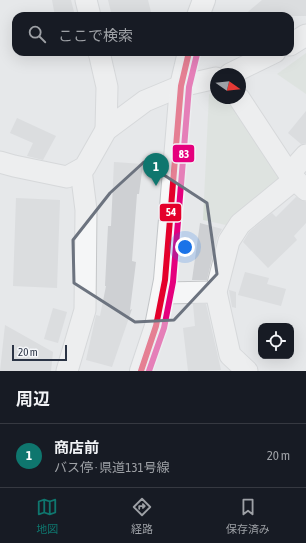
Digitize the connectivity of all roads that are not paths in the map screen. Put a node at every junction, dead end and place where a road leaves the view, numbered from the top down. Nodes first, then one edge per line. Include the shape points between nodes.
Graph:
1 (86, 0) edge
2 (204, 0) edge
3 (89, 12) edge
4 (200, 12) edge
5 (306, 35) edge
6 (294, 42) edge
7 (100, 56) edge
8 (187, 56) edge
9 (267, 56) edge
10 (242, 68) edge
11 (210, 79) edge
12 (181, 86) junction
13 (243, 104) edge
14 (106, 130) junction
15 (306, 155) edge
16 (0, 162) edge
17 (81, 170) junction
18 (297, 181) edge
19 (216, 292) junction
20 (163, 293) junction
21 (67, 371) edge
22 (141, 371) edge
23 (247, 371) edge

1 - 3 street
2 - 4 main road
5 - 6 street
7 - 14 street via 107,87
8 - 12 main road
9 - 10 street
11 - 12 street
12 - 14 street via 145,101
12 - 20 main road
13 - 18 street
14 - 17 street
15 - 18 street
16 - 17 street via 67,177
17 - 21 street via 86,210 85,310
18 - 19 street via 240,224 229,241
19 - 20 street
19 - 23 street via 230,355
20 - 22 main road via 156,326

